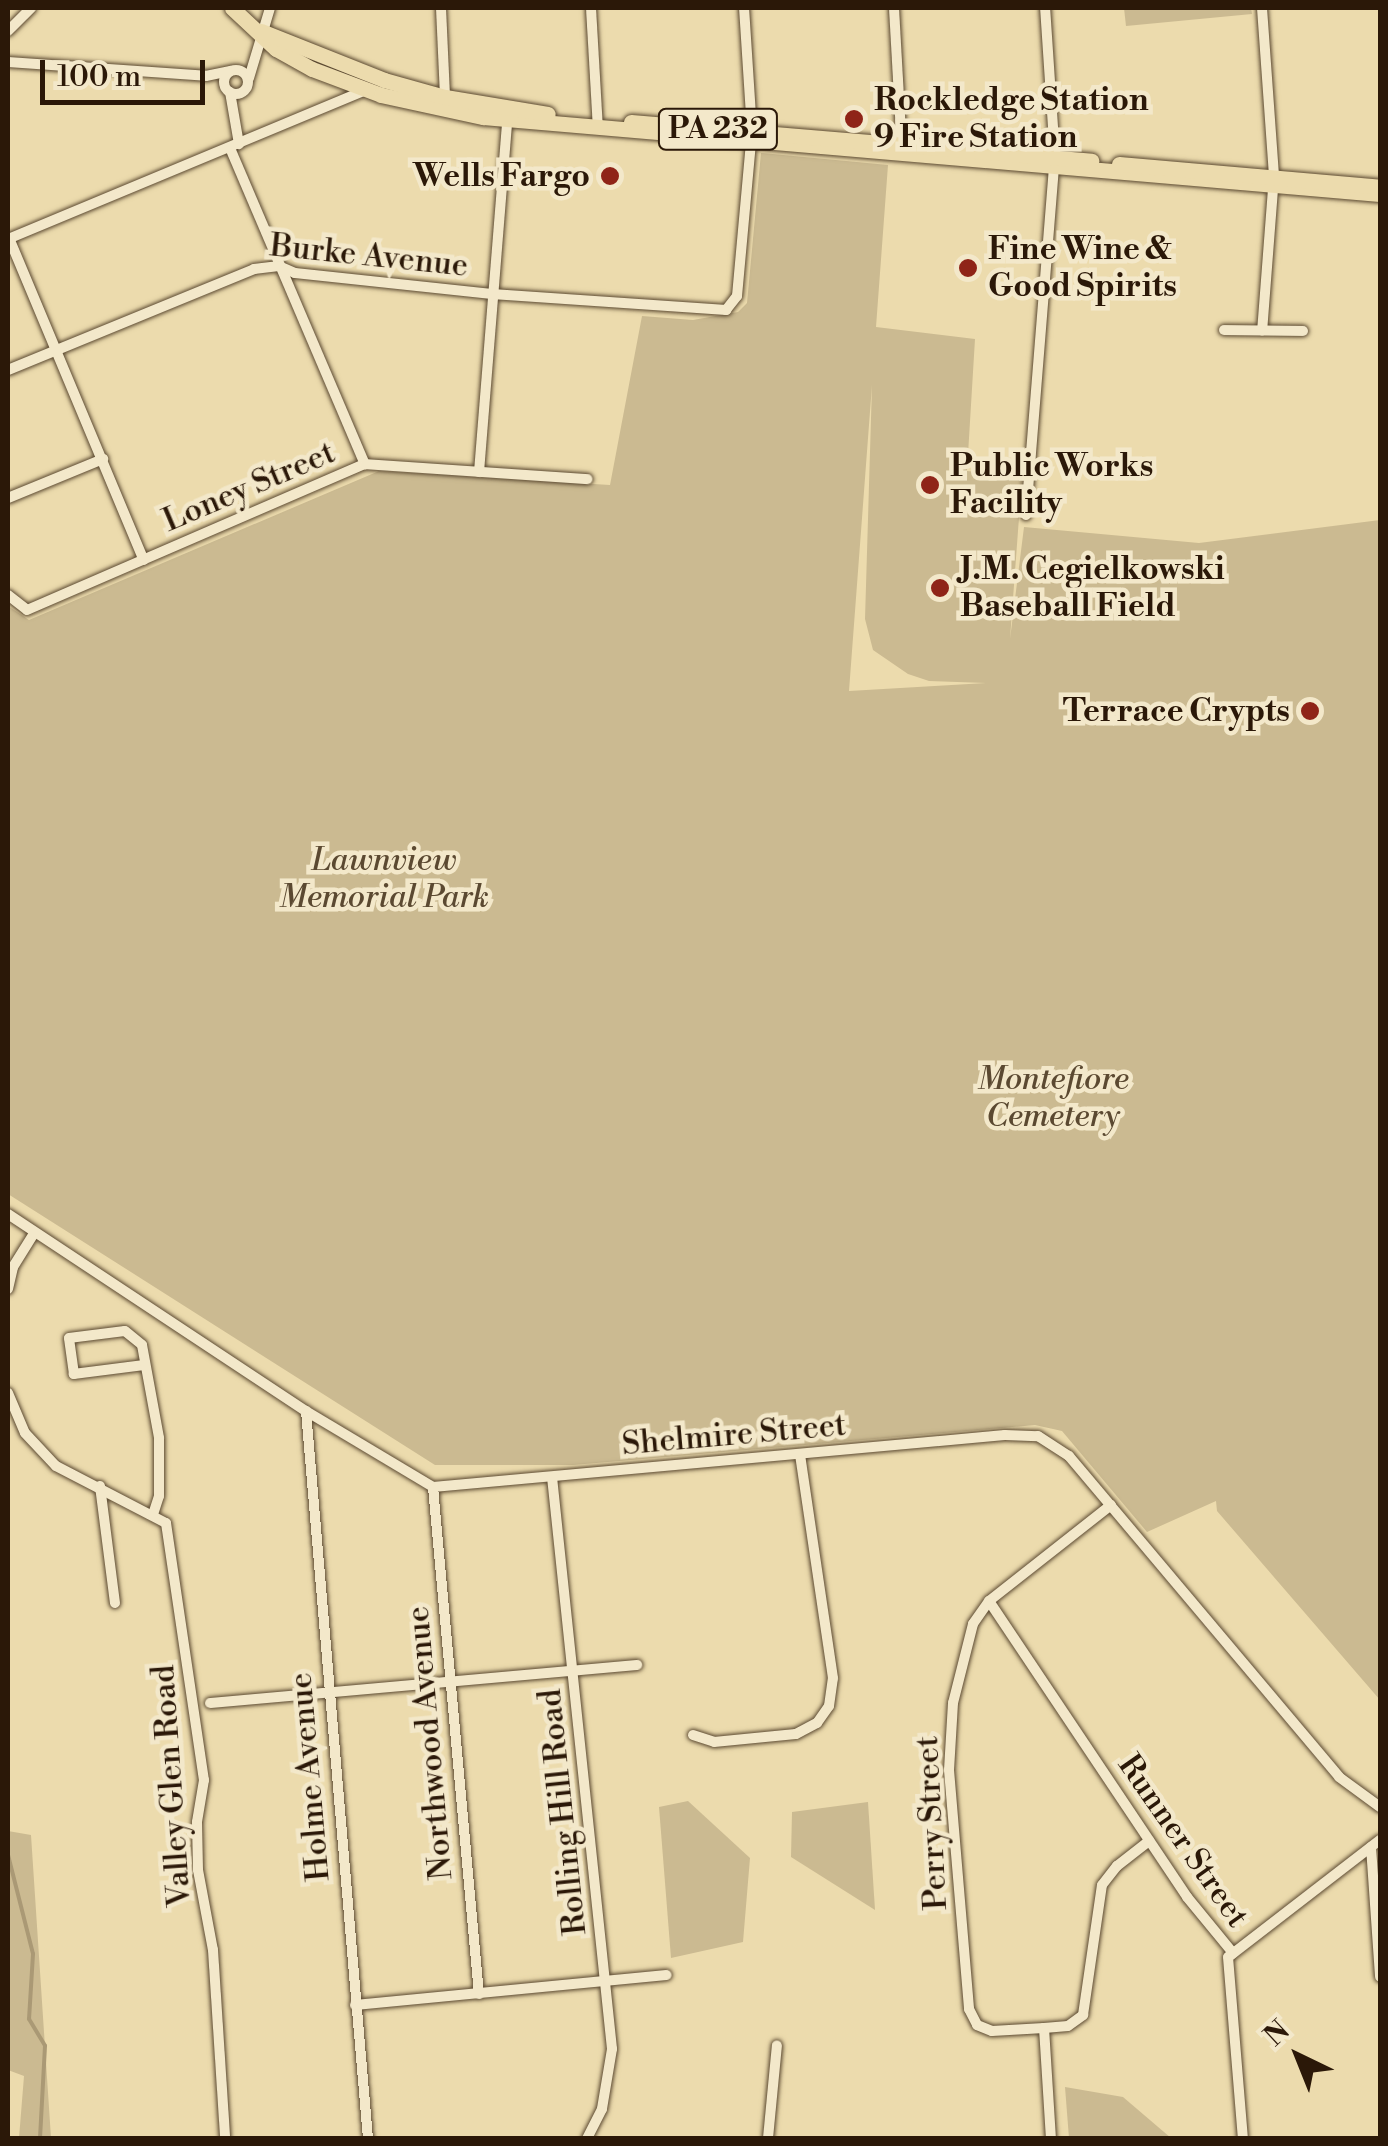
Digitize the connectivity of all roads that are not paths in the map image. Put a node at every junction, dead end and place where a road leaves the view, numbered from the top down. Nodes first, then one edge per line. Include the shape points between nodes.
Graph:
1 (31, 8) edge
2 (232, 8) edge
3 (270, 8) edge
4 (441, 8) edge
5 (591, 8) edge
6 (744, 8) edge
7 (894, 8) edge
8 (1044, 8) edge
9 (1262, 8) edge
10 (261, 30) junction
11 (8, 31) edge
12 (254, 54) junction
13 (8, 62) edge
14 (234, 70) junction
15 (247, 84) junction
16 (366, 90) junction
17 (230, 92) junction
18 (445, 98) junction
19 (508, 114) junction
20 (237, 123) junction
21 (599, 125) junction
22 (752, 137) junction
23 (234, 146) junction
24 (902, 148) junction
25 (1055, 163) junction
26 (1273, 181) junction
27 (1380, 190) edge
28 (8, 238) edge
29 (280, 266) junction
30 (492, 294) junction
31 (1224, 330) dead end
32 (1262, 330) junction
33 (1303, 331) dead end
34 (56, 350) junction
35 (8, 370) edge
36 (102, 460) junction
37 (365, 464) junction
38 (479, 472) junction
39 (587, 479) dead end
40 (8, 498) edge
41 (1026, 515) dead end
42 (144, 560) junction
43 (8, 595) edge
44 (8, 1214) edge
45 (34, 1234) junction
46 (8, 1289) edge
47 (144, 1365) junction
48 (8, 1394) edge
49 (306, 1411) junction
50 (800, 1454) junction
51 (552, 1477) junction
52 (100, 1486) junction
53 (433, 1487) junction
54 (1111, 1505) junction
55 (152, 1515) junction
56 (989, 1601) junction
57 (115, 1604) dead end
58 (637, 1665) dead end
59 (574, 1670) junction
60 (448, 1681) junction
61 (327, 1693) junction
62 (210, 1703) dead end
63 (694, 1735) dead end
64 (1380, 1807) edge
65 (1150, 1841) junction
66 (1376, 1843) edge
67 (1228, 1957) junction
68 (667, 1974) dead end
69 (1380, 1977) edge
70 (606, 1984) junction
71 (479, 1994) junction
72 (355, 2005) junction
73 (1044, 2028) junction
74 (777, 2045) dead end
75 (225, 2138) edge
76 (368, 2138) edge
77 (587, 2138) edge
78 (768, 2138) edge
79 (1051, 2138) edge
80 (1243, 2138) edge

1 - 11 street
2 - 10 main road, PA 232
3 - 10 street
4 - 18 street
5 - 21 street
6 - 22 street
7 - 24 street
8 - 25 street
9 - 26 street
10 - 12 street
10 - 16 main road, PA 232 via 290,57
10 - 18 main road, PA 232 via 349,68
12 - 14 street
12 - 15 street
13 - 14 street via 206,76
14 - 15 street
14 - 17 street via 224,82
15 - 17 street
15 - 20 street
16 - 19 main road, PA 232
16 - 23 street
17 - 20 street
18 - 19 main road, PA 232
19 - 21 main road, PA 232
19 - 30 street
20 - 23 street
21 - 22 main road, PA 232
22 - 24 main road, PA 232
22 - 30 street, Burke Avenue via 737,296 726,310
23 - 28 street
23 - 29 street
24 - 25 main road, PA 232
25 - 26 main road, PA 232
25 - 41 street
26 - 27 main road, PA 232
26 - 32 street
28 - 34 street
29 - 30 street, Burke Avenue
29 - 34 street, Burke Avenue via 254,269
29 - 37 street
30 - 38 street
31 - 32 street
32 - 33 street
34 - 35 street, Burke Avenue
34 - 36 street
36 - 40 street
36 - 42 street
37 - 38 street, Loney Street
37 - 42 street, Loney Street
38 - 39 street, Loney Street
42 - 43 street, Loney Street via 27,610
44 - 45 street
45 - 46 street
45 - 49 street
47 - 47 street via 142,1344 125,1331 69,1338 74,1374
47 - 55 street via 159,1438 159,1496
48 - 52 street via 25,1433 56,1466
49 - 53 street
49 - 61 street, Holme Avenue
50 - 51 street, Shelmire Street
50 - 54 street, Shelmire Street via 1038,1436 1070,1456
50 - 63 street via 833,1678 829,1706 817,1723 783,1737 714,1742
51 - 53 street, Shelmire Street
51 - 59 street, Rolling Hill Road
52 - 55 street
52 - 57 street
53 - 60 street, Northwood Avenue
54 - 56 street, Perry Street
54 - 64 street, Shelmire Street via 1340,1777
55 - 75 street, Valley Glen Road via 166,1522 198,1724 204,1780 198,1870 213,1950
56 - 65 street, Runner Street
56 - 73 street, Perry Street via 973,1624 953,1704 949,1770 969,2009 977,2025 992,2031
58 - 59 street
59 - 60 street
59 - 70 street, Rolling Hill Road
60 - 61 street
60 - 71 street, Northwood Avenue
61 - 62 street
61 - 72 street, Holme Avenue
65 - 67 street, Runner Street via 1233,1953
65 - 73 street via 1102,1885 1083,2015 1068,2026
66 - 67 street
66 - 69 street
67 - 80 street, Runner Street
68 - 70 street
70 - 71 street
70 - 77 street, Rolling Hill Road via 610,2076
71 - 72 street
72 - 76 street, Holme Avenue
73 - 79 street
74 - 78 street

